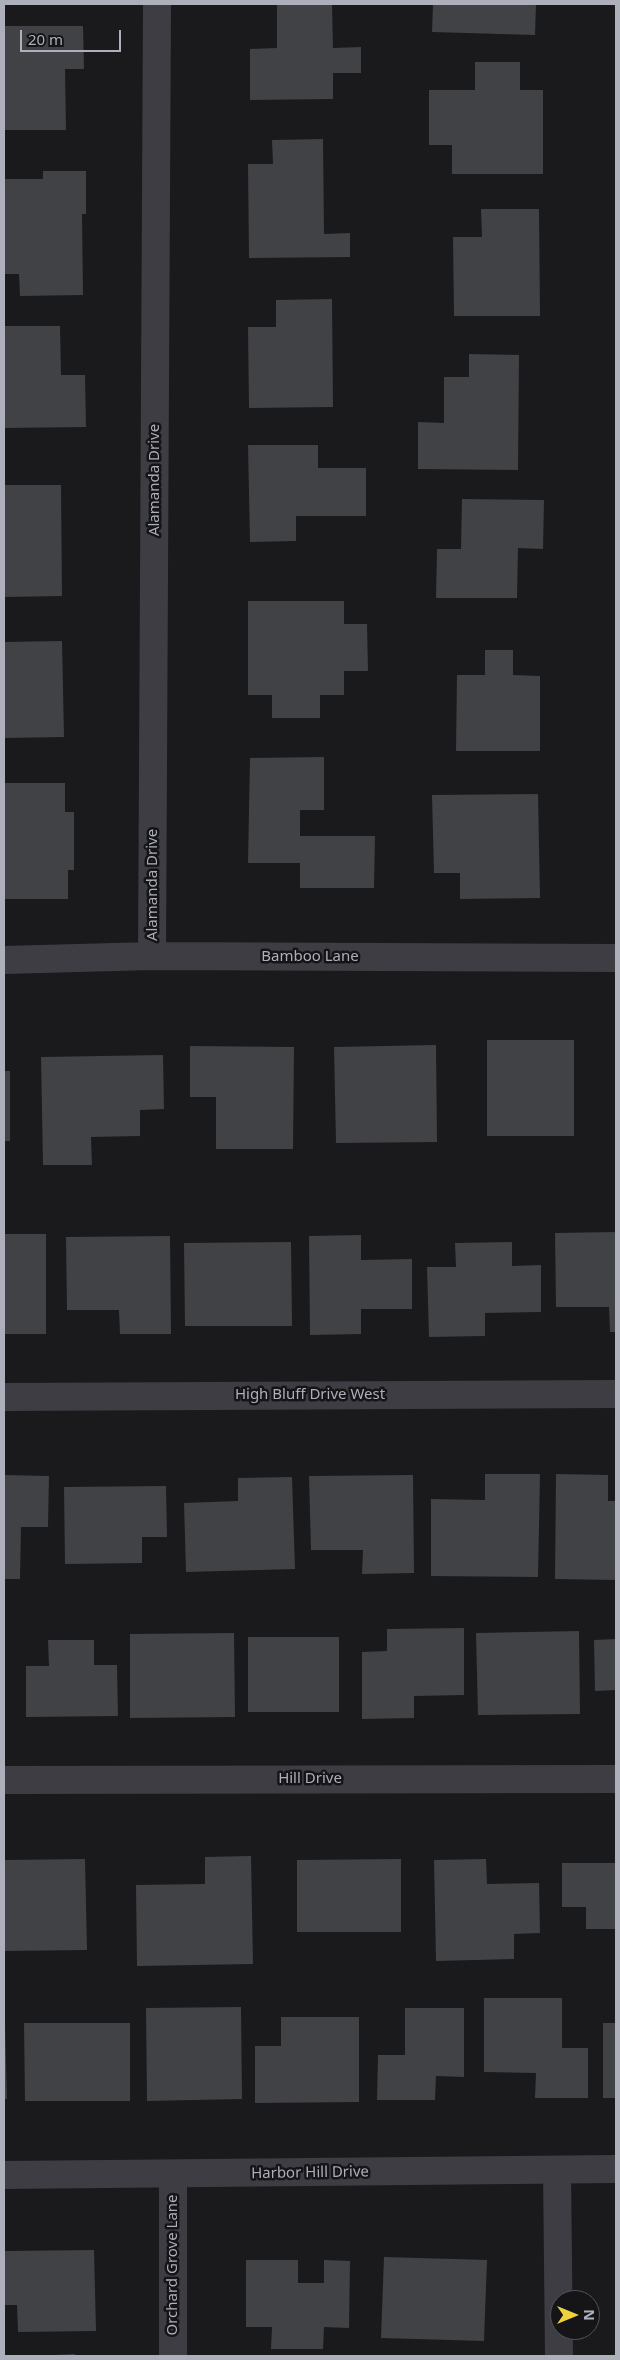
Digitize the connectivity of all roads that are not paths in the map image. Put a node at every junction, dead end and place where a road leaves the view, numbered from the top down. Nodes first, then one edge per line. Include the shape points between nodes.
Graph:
1 (157, 4) edge
2 (152, 956) junction
3 (616, 958) edge
4 (4, 960) edge
5 (616, 1394) edge
6 (4, 1397) edge
7 (616, 1779) edge
8 (4, 1780) edge
9 (616, 2169) edge
10 (557, 2170) junction
11 (172, 2174) junction
12 (4, 2175) edge
13 (173, 2356) edge
14 (559, 2356) edge

1 - 2 street, Alamanda Drive
2 - 3 street, Bamboo Lane
2 - 4 street, Bamboo Lane
5 - 6 street, High Bluff Drive West
7 - 8 street, Hill Drive
9 - 10 street, Harbor Hill Drive
10 - 11 street, Harbor Hill Drive
10 - 14 street
11 - 12 street, Harbor Hill Drive
11 - 13 street, Orchard Grove Lane

